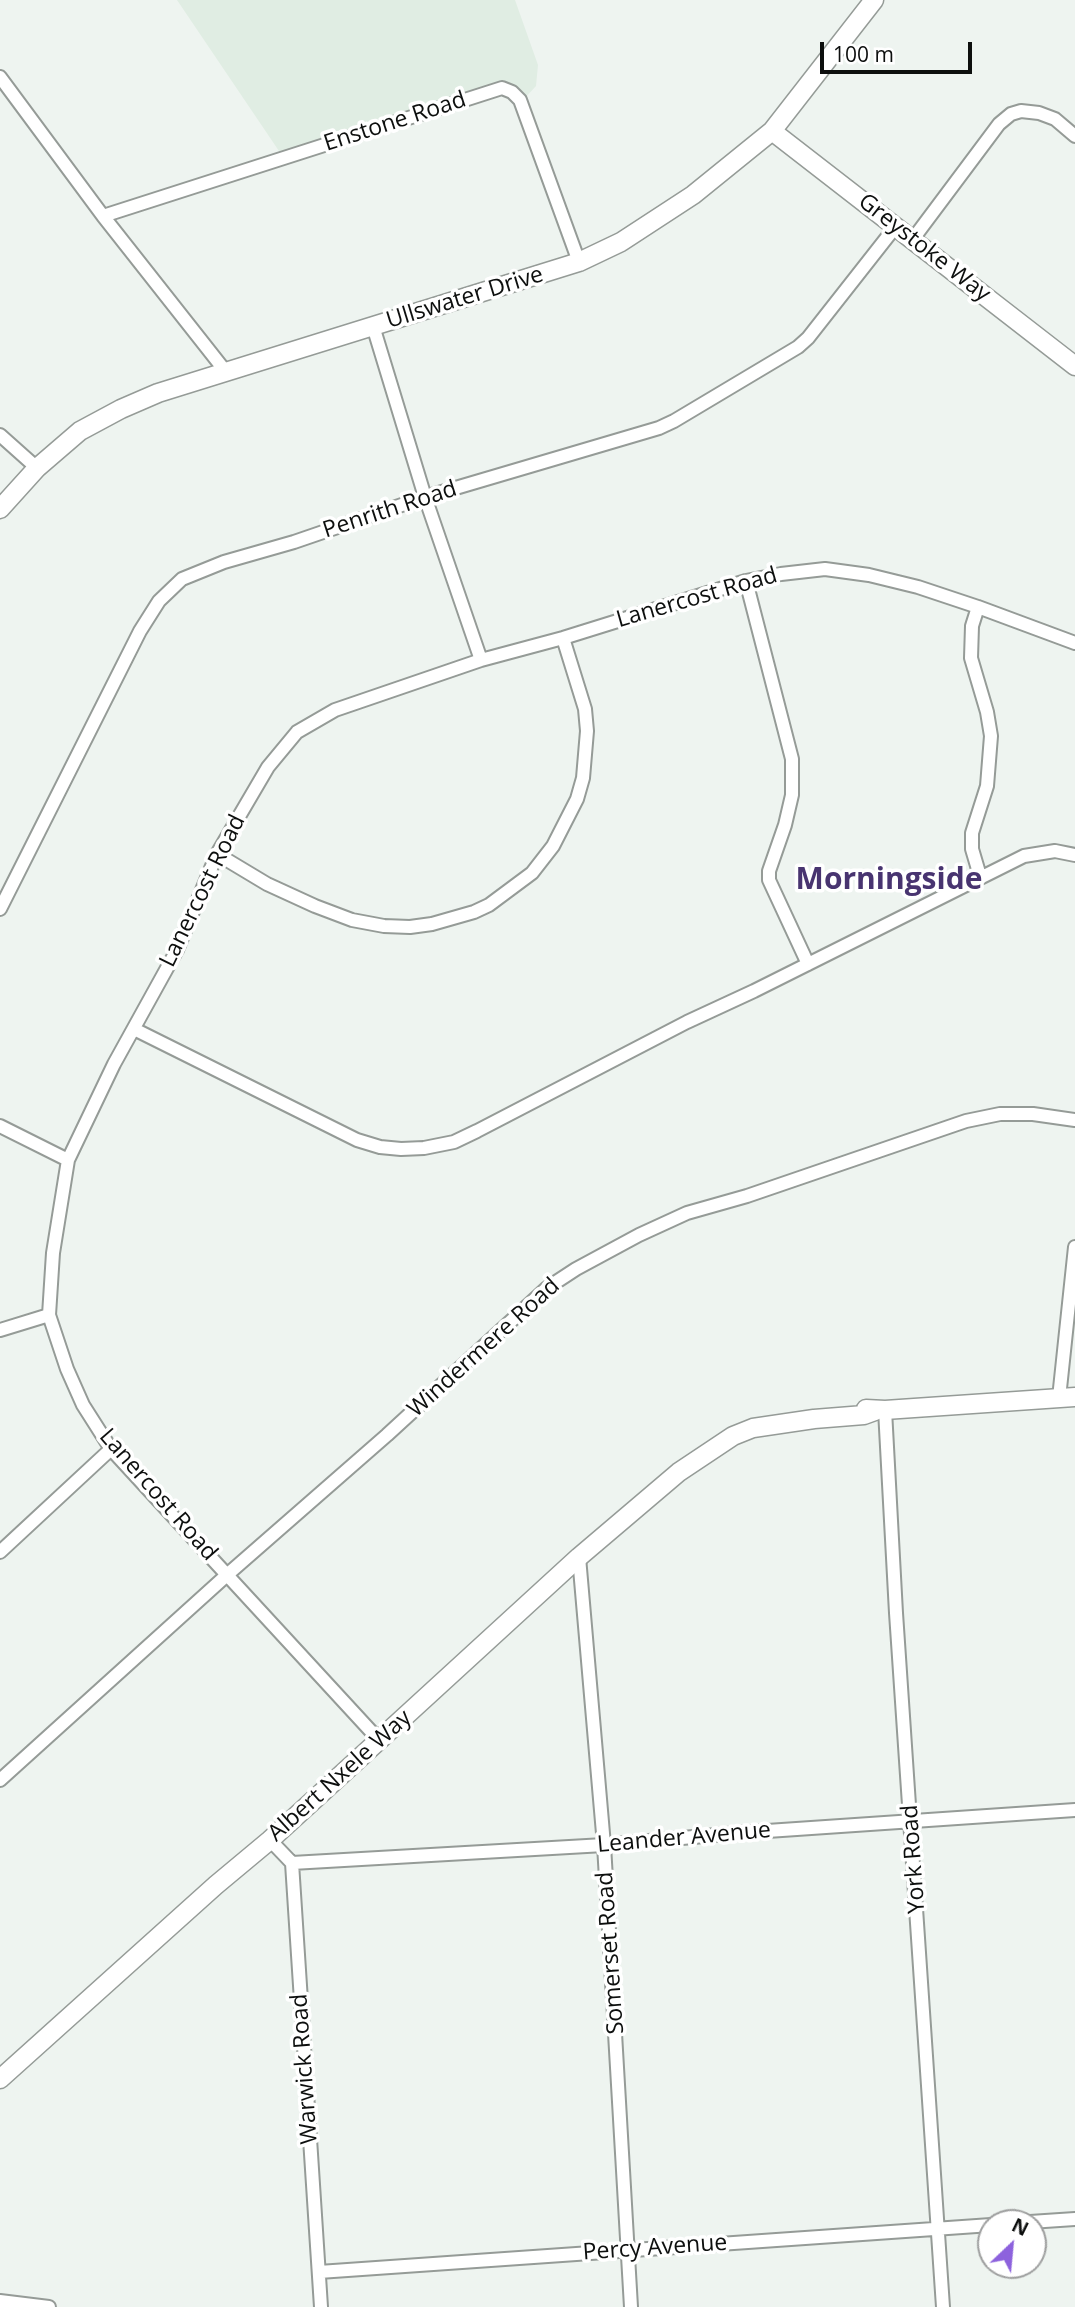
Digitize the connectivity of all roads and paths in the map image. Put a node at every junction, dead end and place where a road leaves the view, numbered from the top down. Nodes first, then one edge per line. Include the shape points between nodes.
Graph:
1 (874, 0) edge
2 (0, 77) edge
3 (772, 131) junction
4 (1075, 136) edge
5 (103, 216) junction
6 (896, 226) junction
7 (913, 239) junction
8 (579, 262) junction
9 (373, 326) junction
10 (1075, 366) edge
11 (226, 372) junction
12 (0, 435) edge
13 (37, 468) junction
14 (425, 497) junction
15 (0, 509) edge
16 (746, 581) junction
17 (978, 607) junction
18 (564, 638) junction
19 (1075, 643) edge
20 (481, 660) junction
21 (217, 854) junction
22 (1075, 855) edge
23 (980, 876) junction
24 (0, 909) edge
25 (808, 964) junction
26 (134, 1029) junction
27 (1075, 1120) edge
28 (0, 1126) edge
29 (68, 1160) junction
30 (1075, 1247) edge
31 (48, 1315) junction
32 (0, 1330) edge
33 (1067, 1398) edge
34 (880, 1410) junction
35 (111, 1449) junction
36 (0, 1552) edge
37 (579, 1557) junction
38 (228, 1574) junction
39 (379, 1740) junction
40 (0, 1780) edge
41 (1075, 1810) edge
42 (912, 1821) junction
43 (270, 1840) junction
44 (604, 1845) junction
45 (292, 1863) junction
46 (0, 2079) edge
47 (1075, 2219) edge
48 (1047, 2221) edge
49 (977, 2226) edge
50 (939, 2228) junction
51 (629, 2250) junction
52 (319, 2272) junction
53 (0, 2301) edge
54 (49, 2307) edge
55 (321, 2307) edge
56 (631, 2307) edge
57 (943, 2307) edge

1 - 3 street, Ullswater Drive
2 - 5 street
3 - 6 street, Greystoke Way
3 - 8 street, Ullswater Drive via 672,210
4 - 7 street via 1055,119 1039,113 1011,114
5 - 8 street, Enstone Road via 502,88 520,100
5 - 11 street
6 - 7 street, Greystoke Way
6 - 14 street, Penrith Road via 798,347 674,421
7 - 10 street, Greystoke Way
8 - 9 street, Ullswater Drive
9 - 11 street, Ullswater Drive
9 - 14 street
11 - 13 street, Ullswater Drive via 121,409 80,431
12 - 13 street
13 - 15 street, Ullswater Drive
14 - 20 street
14 - 24 street, Penrith Road via 199,570 171,588 140,631
16 - 17 street, Lanercost Road via 825,569 918,587
16 - 18 street, Lanercost Road
16 - 25 street via 792,758 792,794 769,880
17 - 19 street, Lanercost Road
17 - 23 street via 971,658 991,736 987,786 972,833
18 - 20 street, Lanercost Road
18 - 21 street via 587,732 580,789 559,835 532,873 489,905 432,923 384,926 315,906
20 - 21 street, Lanercost Road via 335,710 298,732 268,766
21 - 26 street, Lanercost Road via 177,950
22 - 23 street via 1055,851 1024,856
23 - 25 street
25 - 26 street via 454,1142 424,1148 380,1147 357,1140
26 - 29 street, Lanercost Road
27 - 38 street, Windermere Road via 1000,1114 966,1121 687,1213 639,1235 547,1288
28 - 29 street
29 - 31 street, Lanercost Road
30 - 33 street
31 - 32 street
31 - 35 street, Lanercost Road via 83,1405
33 - 34 street, Albert Nxele Way
34 - 37 street, Albert Nxele Way via 752,1420 729,1429 688,1459 679,1472
34 - 42 street, York Road
35 - 36 street
35 - 38 street, Lanercost Road
37 - 39 street, Albert Nxele Way
37 - 44 street, Somerset Road
38 - 39 street, Lanercost Road
38 - 40 street, Windermere Road
39 - 43 street, Albert Nxele Way
41 - 42 street, Leander Avenue
42 - 44 street, Leander Avenue
42 - 50 street, York Road
43 - 45 street
43 - 46 street, Albert Nxele Way
44 - 45 street, Leander Avenue
44 - 51 street, Somerset Road
45 - 52 street, Warwick Road
47 - 48 street
49 - 50 street, Percy Avenue
50 - 51 street, Percy Avenue
50 - 57 street, York Road
51 - 52 street, Percy Avenue
51 - 56 street, Somerset Road
52 - 55 street, Warwick Road
53 - 54 street

